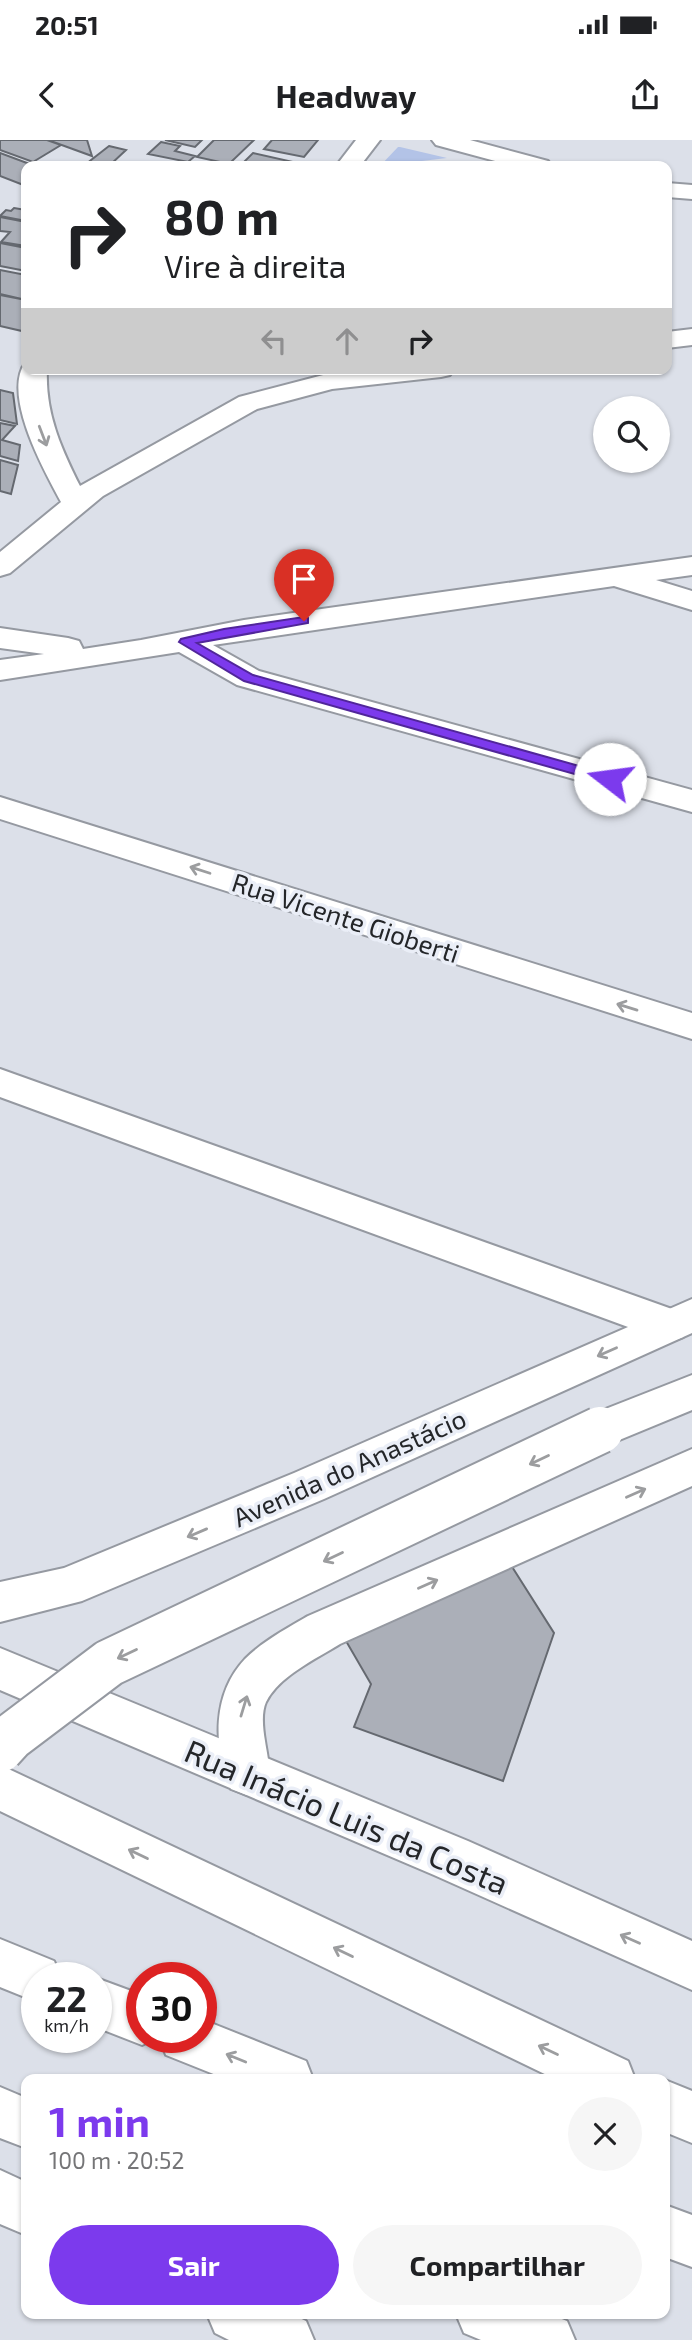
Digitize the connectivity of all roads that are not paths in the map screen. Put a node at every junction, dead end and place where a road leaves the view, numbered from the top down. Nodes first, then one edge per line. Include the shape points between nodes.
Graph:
1 (368, 140) edge
2 (444, 140) edge
3 (352, 161) edge
4 (513, 161) edge
5 (672, 190) edge
6 (692, 192) edge
7 (692, 337) edge
8 (672, 339) edge
9 (34, 375) edge
10 (386, 375) edge
11 (75, 503) junction
12 (7, 561) edge
13 (692, 566) edge
14 (618, 577) junction
15 (0, 588) edge
16 (692, 601) edge
17 (0, 638) edge
18 (185, 642) junction
19 (112, 655) junction
20 (0, 670) edge
21 (692, 802) edge
22 (0, 808) edge
23 (692, 1026) edge
24 (0, 1083) edge
25 (680, 1320) edge
26 (692, 1392) edge
27 (692, 1466) edge
28 (0, 1602) edge
29 (0, 1670) edge
30 (0, 1749) edge
31 (247, 1773) junction
32 (0, 1787) edge
33 (0, 1963) edge
34 (692, 1966) edge
35 (21, 1972) edge
36 (217, 2050) edge
37 (276, 2074) edge
38 (600, 2074) edge
39 (670, 2107) edge
40 (0, 2112) edge
41 (692, 2118) edge
42 (21, 2121) edge
43 (0, 2196) edge
44 (21, 2206) edge
45 (670, 2233) edge
46 (692, 2242) edge
47 (244, 2319) edge
48 (496, 2319) edge
49 (287, 2340) edge
50 (548, 2340) edge

1 - 3 main road
2 - 4 main road
5 - 6 main road
7 - 8 main road
9 -> 11 main road via 35,410 42,436
10 - 11 main road via 331,381 248,403
11 - 12 main road
12 - 15 main road
13 - 14 main road
14 - 16 main road
14 - 18 main road via 244,629
17 - 19 main road
18 - 19 main road
18 - 21 main road via 248,678
19 - 20 main road
23 -> 22 main road, Rua Vicente Gioberti
24 - 25 main road
25 -> 28 main road, Avenida do Anastácio via 309,1486 67,1587
26 -> 30 main road, bridge via 600,1430 109,1662
31 -> 27 main road via 240,1716 250,1686 281,1657 324,1630
29 - 31 main road, Rua Inácio Luis da Costa
34 -> 31 main road, Rua Inácio Luis da Costa
38 -> 32 main road
33 - 35 main road
37 -> 36 main road
39 - 41 main road
40 - 42 main road
43 - 44 main road
45 - 46 main road
47 - 49 main road
48 - 50 main road

